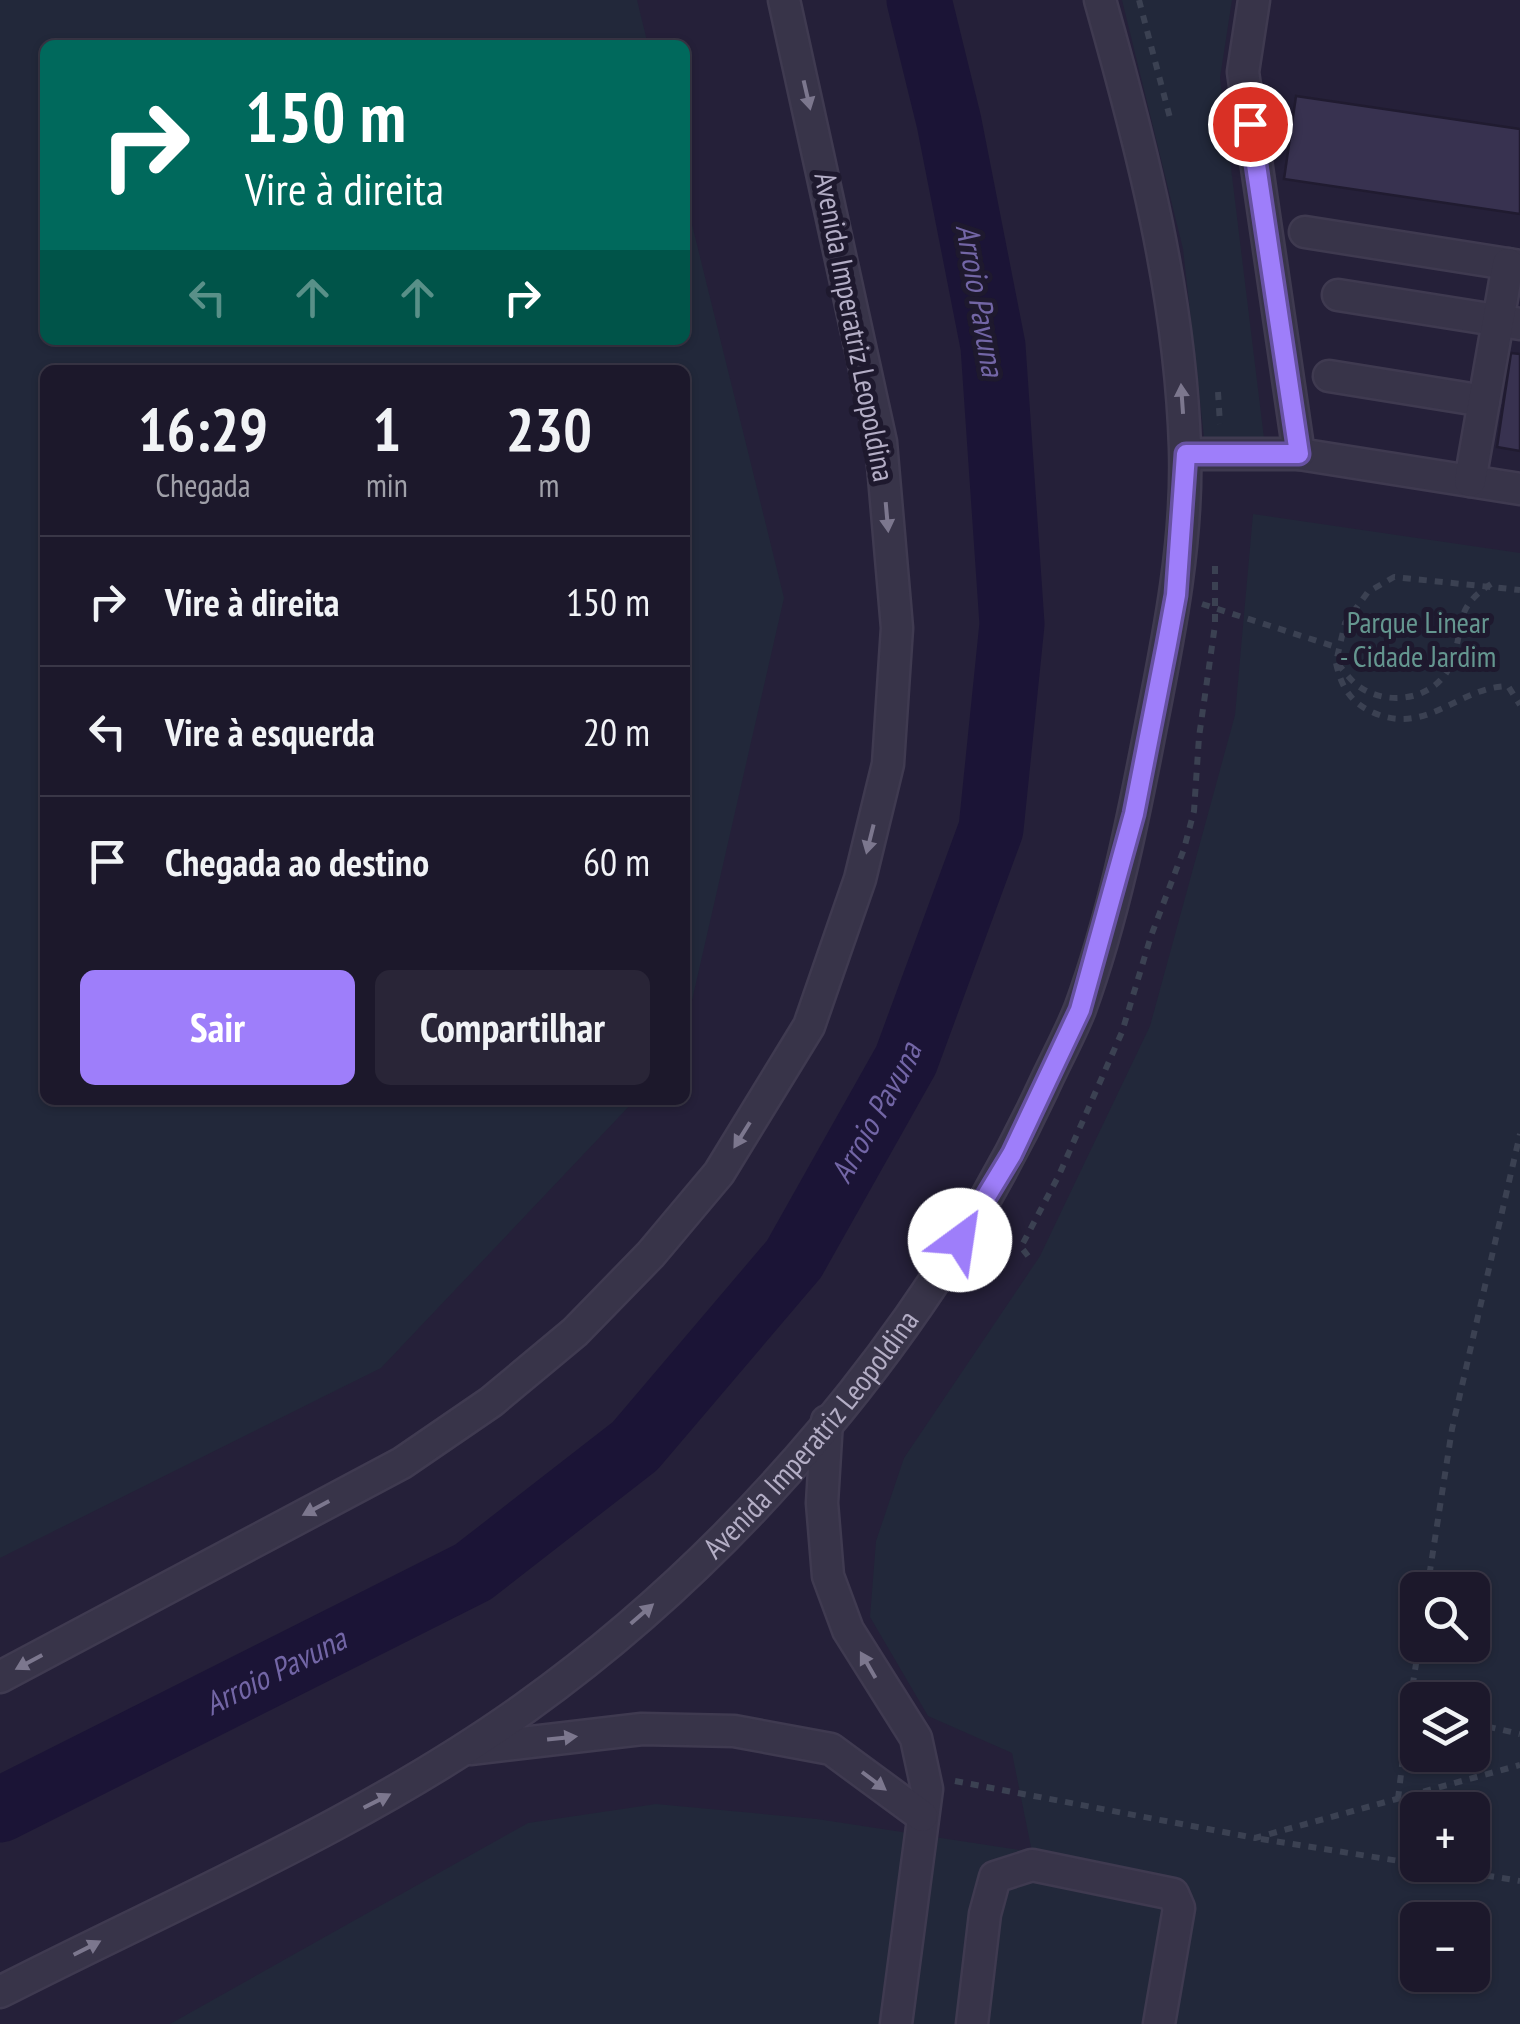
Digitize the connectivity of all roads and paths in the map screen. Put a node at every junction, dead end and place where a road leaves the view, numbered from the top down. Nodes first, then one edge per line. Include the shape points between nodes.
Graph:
1 (784, 0) edge
2 (1100, 0) edge
3 (1254, 0) edge
4 (1305, 232) dead end
5 (1514, 265) edge
6 (1338, 295) dead end
7 (1509, 322) edge
8 (1329, 376) dead end
9 (1484, 400) junction
10 (1186, 454) junction
11 (1299, 454) junction
12 (1470, 481) junction
13 (1520, 488) edge
14 (1491, 584) junction
15 (1520, 590) edge
16 (1176, 595) junction
17 (1339, 648) junction
18 (1336, 662) junction
19 (1520, 705) edge
20 (1520, 1134) edge
21 (827, 1420) junction
22 (1430, 1572) edge
23 (0, 1677) edge
24 (1490, 1727) edge
25 (1520, 1734) edge
26 (465, 1749) junction
27 (1520, 1766) edge
28 (1402, 1772) edge
29 (924, 1775) junction
30 (1398, 1799) junction
31 (922, 1816) junction
32 (1255, 1838) junction
33 (1400, 1861) edge
34 (1490, 1876) edge
35 (1520, 1881) edge
36 (0, 1992) edge
37 (896, 2024) edge
38 (972, 2024) edge
39 (1160, 2024) edge

1 -> 23 street, Avenida Imperatriz Leopoldina via 880,442 897,628 888,764 860,879 808,1026 718,1172 651,1254 576,1332 490,1402 402,1462
10 -> 2 street, Avenida Imperatriz Leopoldina via 1167,266 1147,166
3 - 11 street via 1243,72
4 - 5 street
5 - 7 street
6 - 7 street
7 - 9 street
8 - 9 street
9 - 12 street
10 - 11 street
10 - 16 street, Avenida Imperatriz Leopoldina
11 - 12 street
12 - 13 street
14 - 15 path
14 - 17 path via 1394,576 1368,592 1345,623
14 - 18 path via 1460,615 1450,665 1433,690 1398,700 1359,687
16 - 17 path
16 - 21 street, Avenida Imperatriz Leopoldina via 1134,814 1080,1010 1012,1154 925,1297
17 - 18 path
18 - 19 path via 1341,685 1360,706 1386,718 1440,713 1487,686 1508,686
20 - 22 path via 1452,1428
26 -> 21 street, Avenida Imperatriz Leopoldina via 650,1607 738,1525
29 -> 21 street via 916,1738 848,1630 828,1576 822,1503
24 - 25 path
26 -> 31 street via 642,1729 734,1732 831,1749
36 -> 26 street, Avenida Imperatriz Leopoldina via 402,1788
27 - 30 path
28 - 30 path
29 - 31 street
29 - 32 path
30 - 32 path
31 - 37 street
32 - 33 path
34 - 35 path
38 - 39 street via 995,1877 1032,1866 1173,1894 1179,1908

